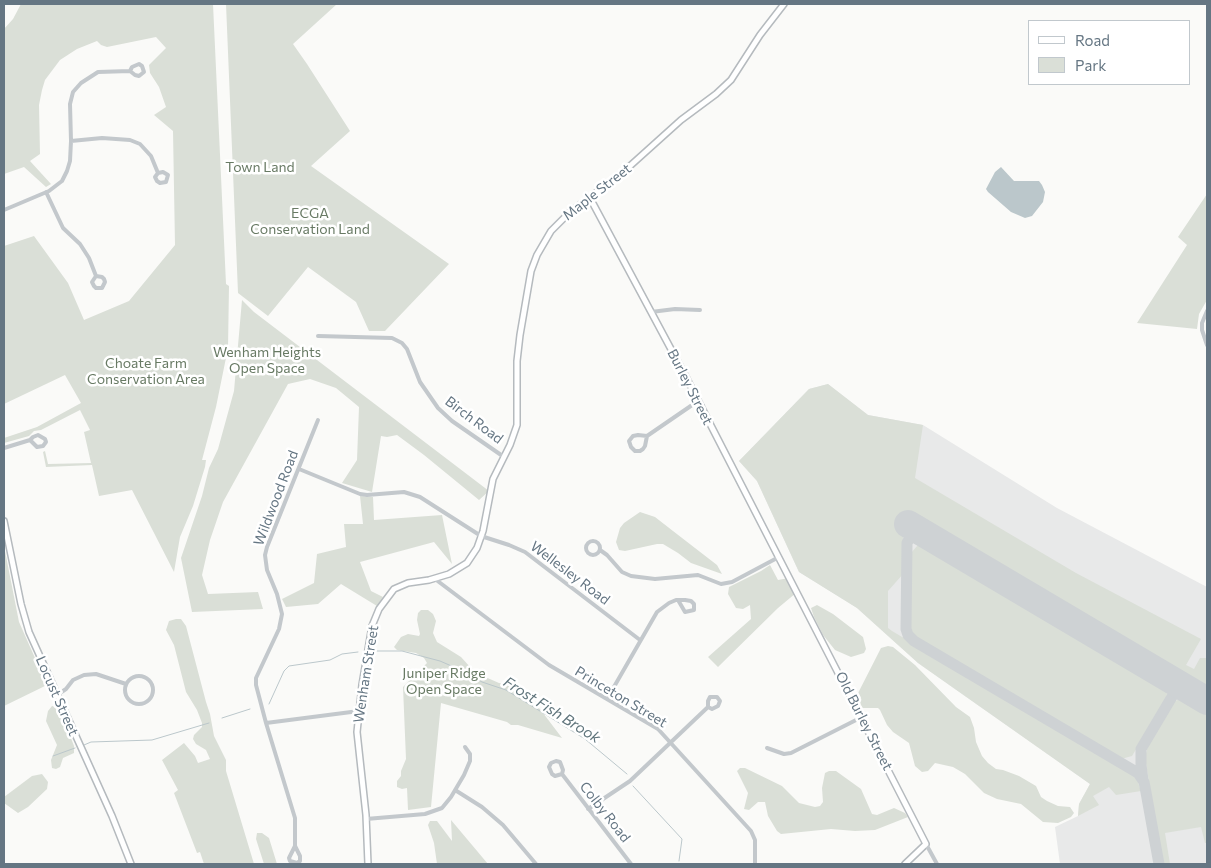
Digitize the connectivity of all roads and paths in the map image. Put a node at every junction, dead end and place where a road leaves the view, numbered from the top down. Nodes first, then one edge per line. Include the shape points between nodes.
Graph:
1 (784, 4) edge
2 (130, 71) dead end
3 (71, 141) junction
4 (158, 173) dead end
5 (46, 192) junction
6 (590, 198) junction
7 (4, 210) edge
8 (96, 276) dead end
9 (700, 310) dead end
10 (1207, 311) edge
11 (651, 312) junction
12 (318, 336) dead end
13 (1207, 345) edge
14 (698, 401) junction
15 (318, 420) dead end
16 (647, 436) junction
17 (30, 440) dead end
18 (4, 448) edge
19 (504, 457) junction
20 (299, 469) junction
21 (491, 487) joint
22 (4, 521) edge
23 (481, 536) junction
24 (600, 550) dead end
25 (779, 557) junction
26 (790, 577) joint
27 (435, 579) junction
28 (678, 600) dead end
29 (640, 640) junction
30 (126, 684) junction
31 (57, 695) junction
32 (606, 699) junction
33 (708, 707) dead end
34 (359, 711) junction
35 (862, 717) junction
36 (266, 722) junction
37 (671, 744) junction
38 (465, 747) dead end
39 (767, 748) dead end
40 (562, 774) dead end
41 (455, 790) junction
42 (588, 809) junction
43 (366, 819) junction
44 (926, 844) junction
45 (295, 846) dead end
46 (131, 864) edge
47 (368, 864) edge
48 (536, 864) edge
49 (631, 864) edge
50 (756, 864) edge
51 (905, 864) edge
52 (937, 864) edge

1 - 6 main road, Maple Street via 727,84
2 - 3 street via 98,72 73,92 70,104
3 - 4 street via 130,140 147,150
3 - 5 street via 67,171 62,181
5 - 7 street
5 - 8 street via 63,228 85,250
6 - 11 main road, Burley Street
6 - 19 main road, Maple Street via 551,231 533,264 518,353 517,425
9 - 11 street
10 - 13 street via 1202,323
11 - 14 main road, Burley Street
12 - 19 street, Birch Road via 392,338 402,343 420,382 438,408
14 - 16 street
14 - 25 main road, Burley Street
15 - 20 street, Wildwood Road
16 - 16 street via 646,446 640,451 631,447 629,441 633,436
17 - 18 street
19 - 21 main road, Maple Street
20 - 23 street, Wellesley Road via 360,494 411,493
20 - 36 street, Wildwood Road via 265,555 282,614 256,678
21 - 23 main road, Wenham Street
22 - 31 main road, Locust Street via 25,620
23 - 27 main road, Wenham Street via 466,563
23 - 29 street, Wellesley Road via 525,552
24 - 25 street via 622,572 631,576 655,579 698,575 721,584 732,582
25 - 26 main road, Burley Street
26 - 35 main road, Old Burley Street
27 - 32 street, Princeton Street via 549,666
27 - 34 main road, Wenham Street via 400,585 389,594 379,610 371,630
28 - 29 street via 664,605 657,612
29 - 32 street
30 - 30 street via 126,696 135,704 147,702 152,696 153,686 147,678 138,676
30 - 31 street via 96,674 84,675 73,680
31 - 46 main road, Locust Street
32 - 37 street, Princeton Street via 658,730
33 - 37 street
34 - 36 street
34 - 43 main road, Wenham Street via 357,732
35 - 39 street via 791,753
35 - 44 main road, Old Burley Street
36 - 45 street, Wildwood Road via 295,818
37 - 42 street via 630,781
37 - 50 street, Princeton Street via 751,831 755,840
38 - 41 street via 470,761
40 - 42 street, Colby Road
41 - 43 street via 442,808 431,813
41 - 48 street via 503,825
42 - 49 street, Colby Road
43 - 47 main road, Wenham Street
44 - 51 main road
44 - 52 street, Old Burley Street

